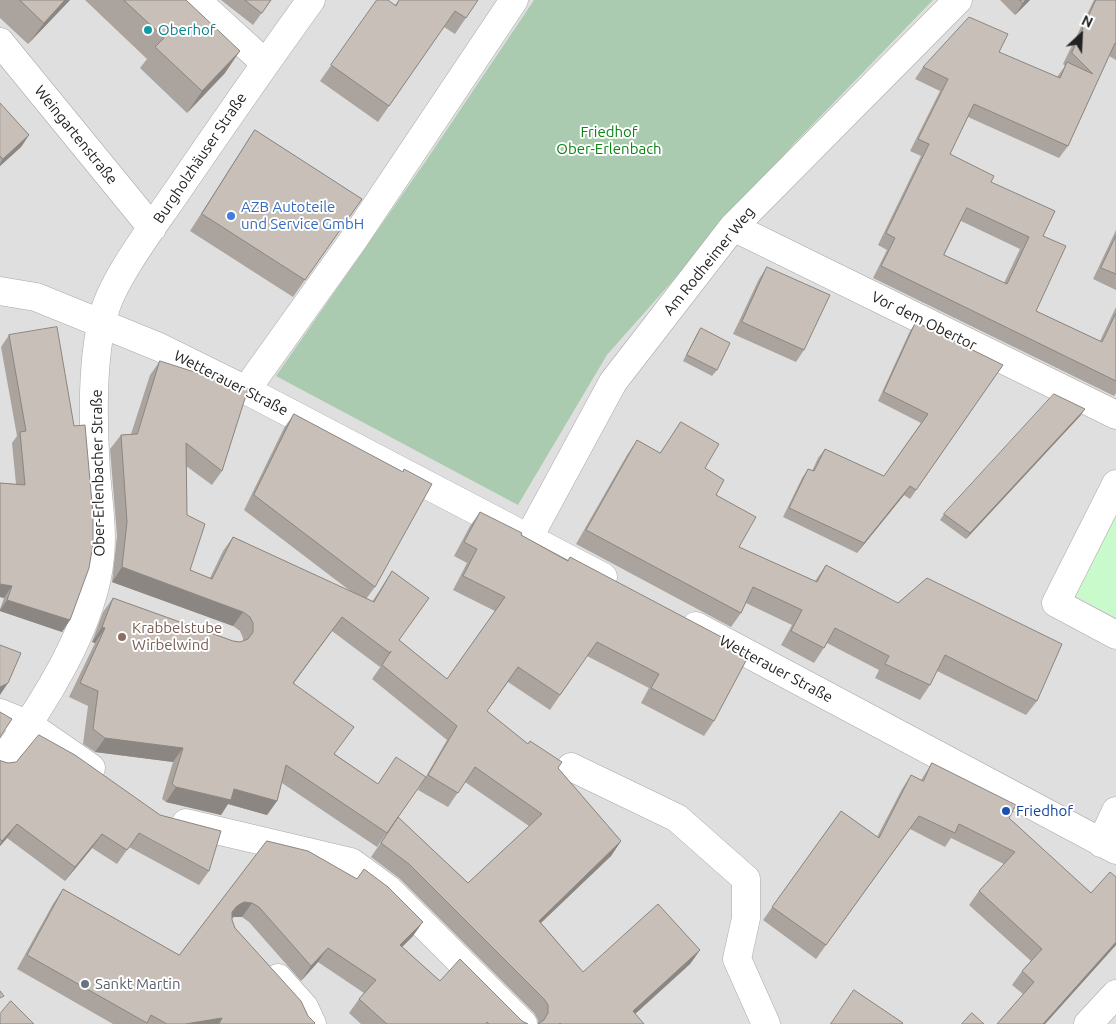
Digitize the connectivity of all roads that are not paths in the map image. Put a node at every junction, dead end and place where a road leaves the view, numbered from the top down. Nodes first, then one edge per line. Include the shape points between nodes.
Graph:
1 (196, 0) edge
2 (311, 0) edge
3 (514, 0) edge
4 (958, 0) edge
5 (0, 42) edge
6 (265, 63) junction
7 (733, 227) junction
8 (152, 228) junction
9 (0, 291) edge
10 (102, 323) junction
11 (246, 390) junction
12 (1116, 415) edge
13 (1116, 484) edge
14 (529, 537) junction
15 (624, 588) edge
16 (94, 592) junction
17 (121, 602) edge
18 (676, 616) edge
19 (1116, 635) edge
20 (0, 713) edge
21 (29, 725) junction
22 (0, 762) edge
23 (571, 767) dead end
24 (110, 782) edge
25 (1116, 811) edge
26 (160, 816) edge
27 (1109, 846) edge
28 (262, 959) edge
29 (1116, 994) edge
30 (312, 1024) edge
31 (523, 1024) edge
32 (766, 1024) edge
33 (1088, 1024) edge

1 - 6 street
2 - 6 street, Burgholzhäuser Straße
3 - 11 street via 354,239
4 - 7 street, Am Rodheimer Weg
5 - 8 street, Weingartenstraße
6 - 8 street, Burgholzhäuser Straße
7 - 12 street, Vor dem Obertor
7 - 14 street, Am Rodheimer Weg via 613,382
8 - 10 street, Burgholzhäuser Straße via 113,290
9 - 10 street, Wetterauer Straße via 36,297
10 - 11 street, Wetterauer Straße
10 - 16 street, Ober-Erlenbacher Straße via 95,432 100,557
11 - 14 street, Wetterauer Straße
13 - 19 street via 1056,603
14 - 15 street, Wetterauer Straße
16 - 17 street
16 - 21 street, Ober-Erlenbacher Straße via 70,648
18 - 27 street, Wetterauer Straße
20 - 21 street
21 - 22 street, Ober-Erlenbacher Straße
21 - 24 street
23 - 32 street via 677,818 746,879 746,918 737,959
25 - 27 street
26 - 31 street via 351,862 388,889
28 - 30 street via 304,1007
29 - 33 street

